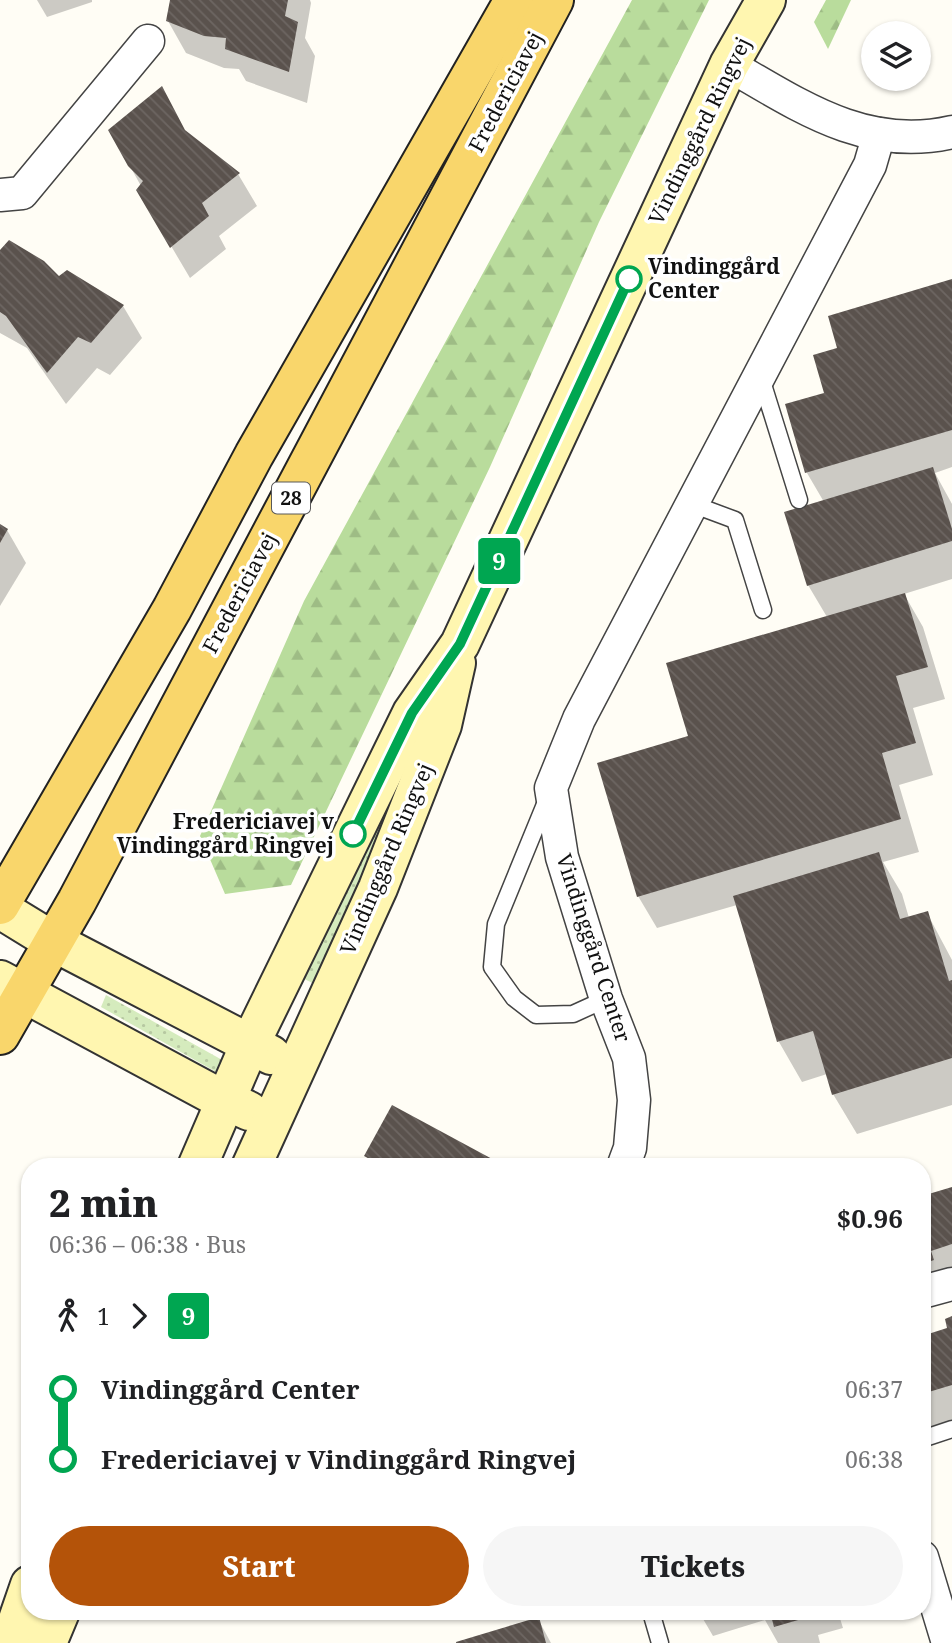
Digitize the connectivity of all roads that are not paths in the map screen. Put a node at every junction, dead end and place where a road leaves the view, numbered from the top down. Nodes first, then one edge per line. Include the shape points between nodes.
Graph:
1 (514, 0) edge
2 (554, 0) edge
3 (766, 0) edge
4 (148, 41) dead end
5 (729, 65) junction
6 (952, 132) edge
7 (879, 134) junction
8 (0, 195) edge
9 (760, 375) junction
10 (799, 500) dead end
11 (692, 504) junction
12 (763, 610) dead end
13 (460, 644) junction
14 (551, 788) junction
15 (0, 907) edge
16 (54, 942) junction
17 (12, 987) edge
18 (606, 999) junction
19 (0, 1035) edge
20 (250, 1044) junction
21 (295, 1067) junction
22 (226, 1101) junction
23 (271, 1120) junction
24 (201, 1158) edge
25 (255, 1158) edge
26 (626, 1158) edge
27 (952, 1284) edge
28 (931, 1290) edge
29 (952, 1429) edge
30 (931, 1436) edge
31 (931, 1587) edge
32 (21, 1611) edge
33 (57, 1620) edge
34 (653, 1620) edge
35 (10, 1643) edge
36 (47, 1643) edge
37 (660, 1643) edge
38 (948, 1643) edge

1 - 15 main road, Fredericiavej / 28
2 - 16 main road, Fredericiavej / 28
3 - 5 street, Vindinggård Ringvej
4 - 8 street via 22,193
5 - 7 street via 813,113 848,128
5 - 13 street, Vindinggård Ringvej
6 - 7 street via 931,137
7 - 9 street via 870,165
9 - 10 lane
9 - 11 street
11 - 12 lane via 735,520
11 - 14 street via 579,719
13 - 20 street, Vindinggård Ringvej via 412,713
13 - 21 street, Vindinggård Ringvej via 442,725 378,888
14 - 18 street, Vindinggård Center via 562,858
14 - 18 lane via 496,924 492,967 514,998 536,1015 573,1014
15 - 16 street
16 - 17 main road, Fredericiavej / 28
16 - 20 street
17 - 19 main road, Fredericiavej / 28
17 - 22 street
18 - 26 street, Vindinggård Center via 629,1058 633,1090
20 - 21 street
20 - 22 street, Vindinggård Ringvej
21 - 23 street, Vindinggård Ringvej
22 - 23 street
22 - 24 street, Vindinggård Ringvej
23 - 25 street, Vindinggård Ringvej
27 - 28 street
29 - 30 lane
31 - 38 street
32 - 35 street
33 - 36 street
34 - 37 lane

